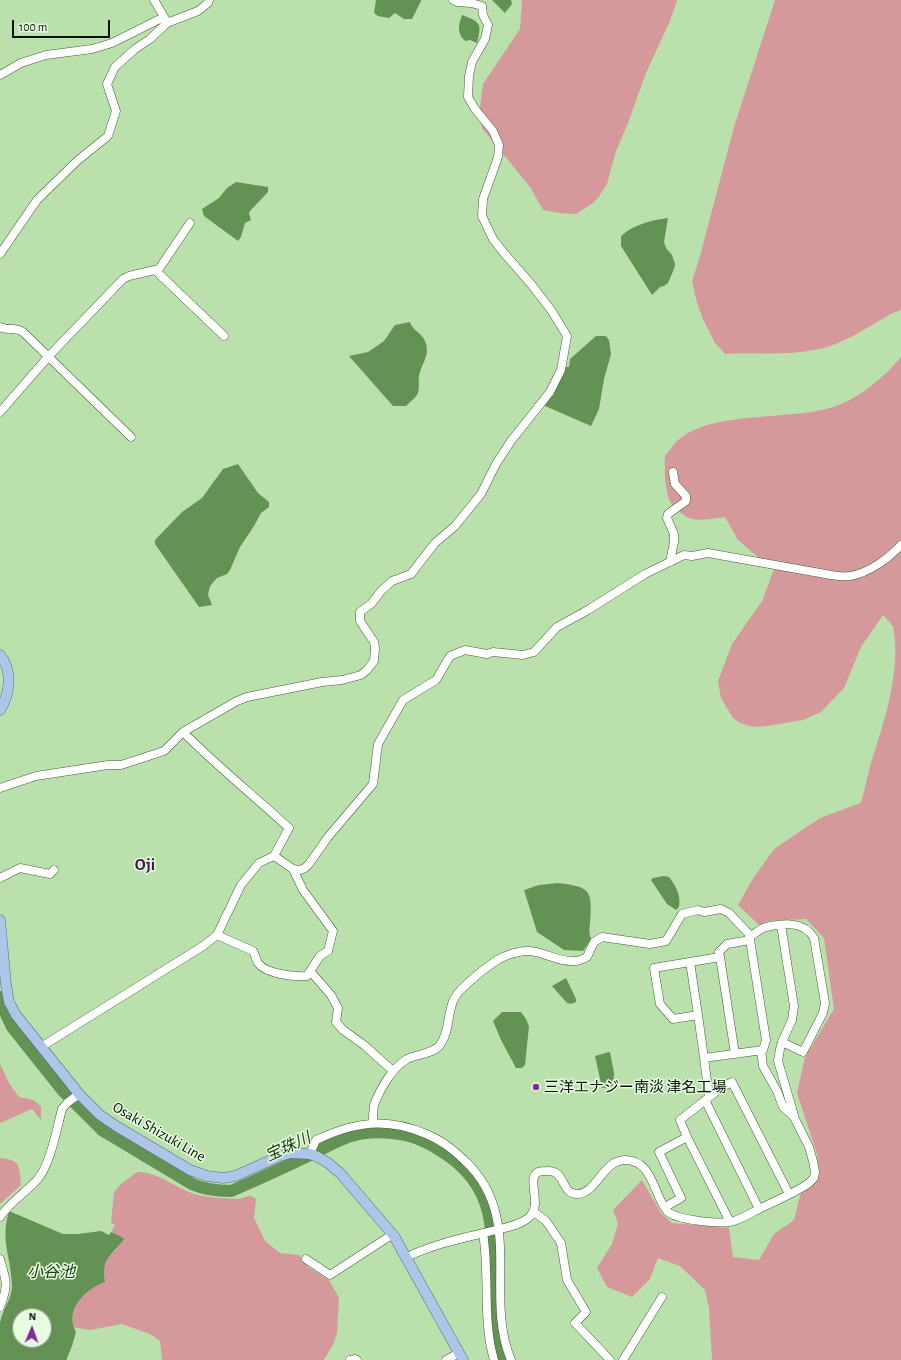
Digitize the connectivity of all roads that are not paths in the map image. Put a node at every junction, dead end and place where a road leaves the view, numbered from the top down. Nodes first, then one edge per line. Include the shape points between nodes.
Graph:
1 (154, 0) edge
2 (209, 0) edge
3 (453, 0) edge
4 (166, 20) junction
5 (0, 75) edge
6 (190, 223) dead end
7 (0, 254) edge
8 (155, 270) junction
9 (0, 327) edge
10 (224, 336) dead end
11 (48, 356) junction
12 (0, 412) edge
13 (131, 437) dead end
14 (673, 472) dead end
15 (901, 545) edge
16 (670, 562) junction
17 (0, 655) edge
18 (0, 710) edge
19 (183, 732) junction
20 (0, 788) edge
21 (274, 856) junction
22 (54, 870) dead end
23 (293, 870) junction
24 (0, 878) edge
25 (0, 920) edge
26 (781, 925) junction
27 (217, 935) junction
28 (750, 938) junction
29 (720, 957) junction
30 (690, 962) junction
31 (311, 972) junction
32 (698, 1015) junction
33 (782, 1042) junction
34 (42, 1047) junction
35 (761, 1050) junction
36 (736, 1054) junction
37 (704, 1058) junction
38 (393, 1071) junction
39 (78, 1095) junction
40 (707, 1098) junction
41 (795, 1119) junction
42 (373, 1123) junction
43 (687, 1137) junction
44 (310, 1153) junction
45 (789, 1194) junction
46 (665, 1207) junction
47 (760, 1209) junction
48 (534, 1212) junction
49 (0, 1217) edge
50 (730, 1222) junction
51 (498, 1229) junction
52 (484, 1233) junction
53 (392, 1234) junction
54 (407, 1257) junction
55 (0, 1258) edge
56 (306, 1259) dead end
57 (501, 1279) junction
58 (487, 1288) junction
59 (662, 1297) dead end
60 (0, 1307) edge
61 (461, 1356) edge
62 (350, 1360) edge
63 (357, 1360) edge
64 (446, 1360) edge
65 (494, 1360) edge
66 (511, 1360) edge
67 (610, 1360) edge
68 (623, 1360) edge

1 - 4 street
2 - 4 street via 198,12
3 - 19 street via 482,6 488,25 485,39 472,62 468,97 493,131 499,145 498,157 483,200 482,216 493,239 551,310 567,336 561,370 550,392 496,464 481,494 455,526 435,543 411,574 392,581 360,612 360,621 374,642 375,648 374,661 367,670 361,675 342,680 246,697
4 - 5 street via 112,43 87,50 46,55 21,63
4 - 7 street via 150,39 115,67 107,84 116,111 108,136 77,160 36,200
6 - 8 street via 159,269
8 - 10 street
8 - 11 street via 123,279
9 - 11 street via 20,330
11 - 12 street
11 - 13 street
14 - 16 street via 675,484 686,496 686,501 668,514 667,518 674,534
15 - 16 street via 878,564 850,576 831,575 708,553 684,555
16 - 23 street via 644,574 557,627 534,652 523,655 493,652 486,654 464,650 450,656 436,680 403,700 378,744 373,784 328,837 309,864 300,870
17 - 18 main road via 5,664 8,682 6,697
19 - 20 street via 164,751 121,765 36,776
19 - 21 street via 289,828
21 - 23 street
21 - 27 street via 259,863 241,885
22 - 24 street via 50,874 20,868
23 - 31 street via 303,890 332,931 328,951 320,956
25 - 34 main road, Osaki Shizuki Line via 9,1002 16,1015
26 - 28 street via 765,928
26 - 33 street via 794,1006 792,1020
26 - 33 street via 796,924 810,931 814,938 825,1003 823,1013 803,1052
27 - 31 street via 253,951 259,964 272,972 298,977
27 - 34 street
28 - 29 street via 727,944 719,952
28 - 35 street via 766,1040
28 - 38 street via 729,913 721,909 704,912 698,910 682,914 666,941 650,944 602,936 594,942 587,957 577,961 566,961 540,952 520,952 499,960 460,990 454,999 439,1046 407,1059
29 - 30 street
29 - 36 street
30 - 32 street
30 - 32 street via 654,968 660,1004 673,1019
31 - 38 street via 331,995 338,1008 336,1022
32 - 37 street
33 - 41 street via 777,1058
34 - 39 main road, Osaki Shizuki Line
35 - 36 street
35 - 41 street via 763,1066 783,1107
36 - 37 street
37 - 40 street
38 - 42 street via 374,1106
39 - 44 main road, Osaki Shizuki Line via 116,1126 190,1170 207,1176 236,1176 280,1156
39 - 49 street via 62,1109 45,1168 38,1179 6,1207
40 - 43 street via 680,1120
40 - 45 street via 732,1082
40 - 47 street
41 - 45 street via 809,1147 815,1172 809,1183
42 - 44 street via 336,1130 316,1140
42 - 51 street via 413,1129 452,1149 470,1165 485,1186 494,1204
43 - 46 street via 659,1152 681,1198
43 - 50 street
44 - 53 main road via 340,1173
45 - 47 street
46 - 48 street via 645,1169 636,1162 626,1160 613,1164 586,1192 579,1194 567,1190 557,1173 538,1172 534,1176 533,1184 536,1202
46 - 50 street via 677,1217
47 - 50 street
48 - 51 street via 528,1219
48 - 67 street via 546,1221 562,1246 567,1280 586,1312 575,1323
51 - 52 street
51 - 57 street
52 - 54 street via 434,1246
52 - 58 street
53 - 54 main road
53 - 56 street via 330,1275
54 - 61 main road
55 - 60 street via 6,1288
57 - 58 street
57 - 66 street via 502,1318 506,1347
58 - 65 street via 489,1344
59 - 68 street
61 - 64 street
62 - 63 street

